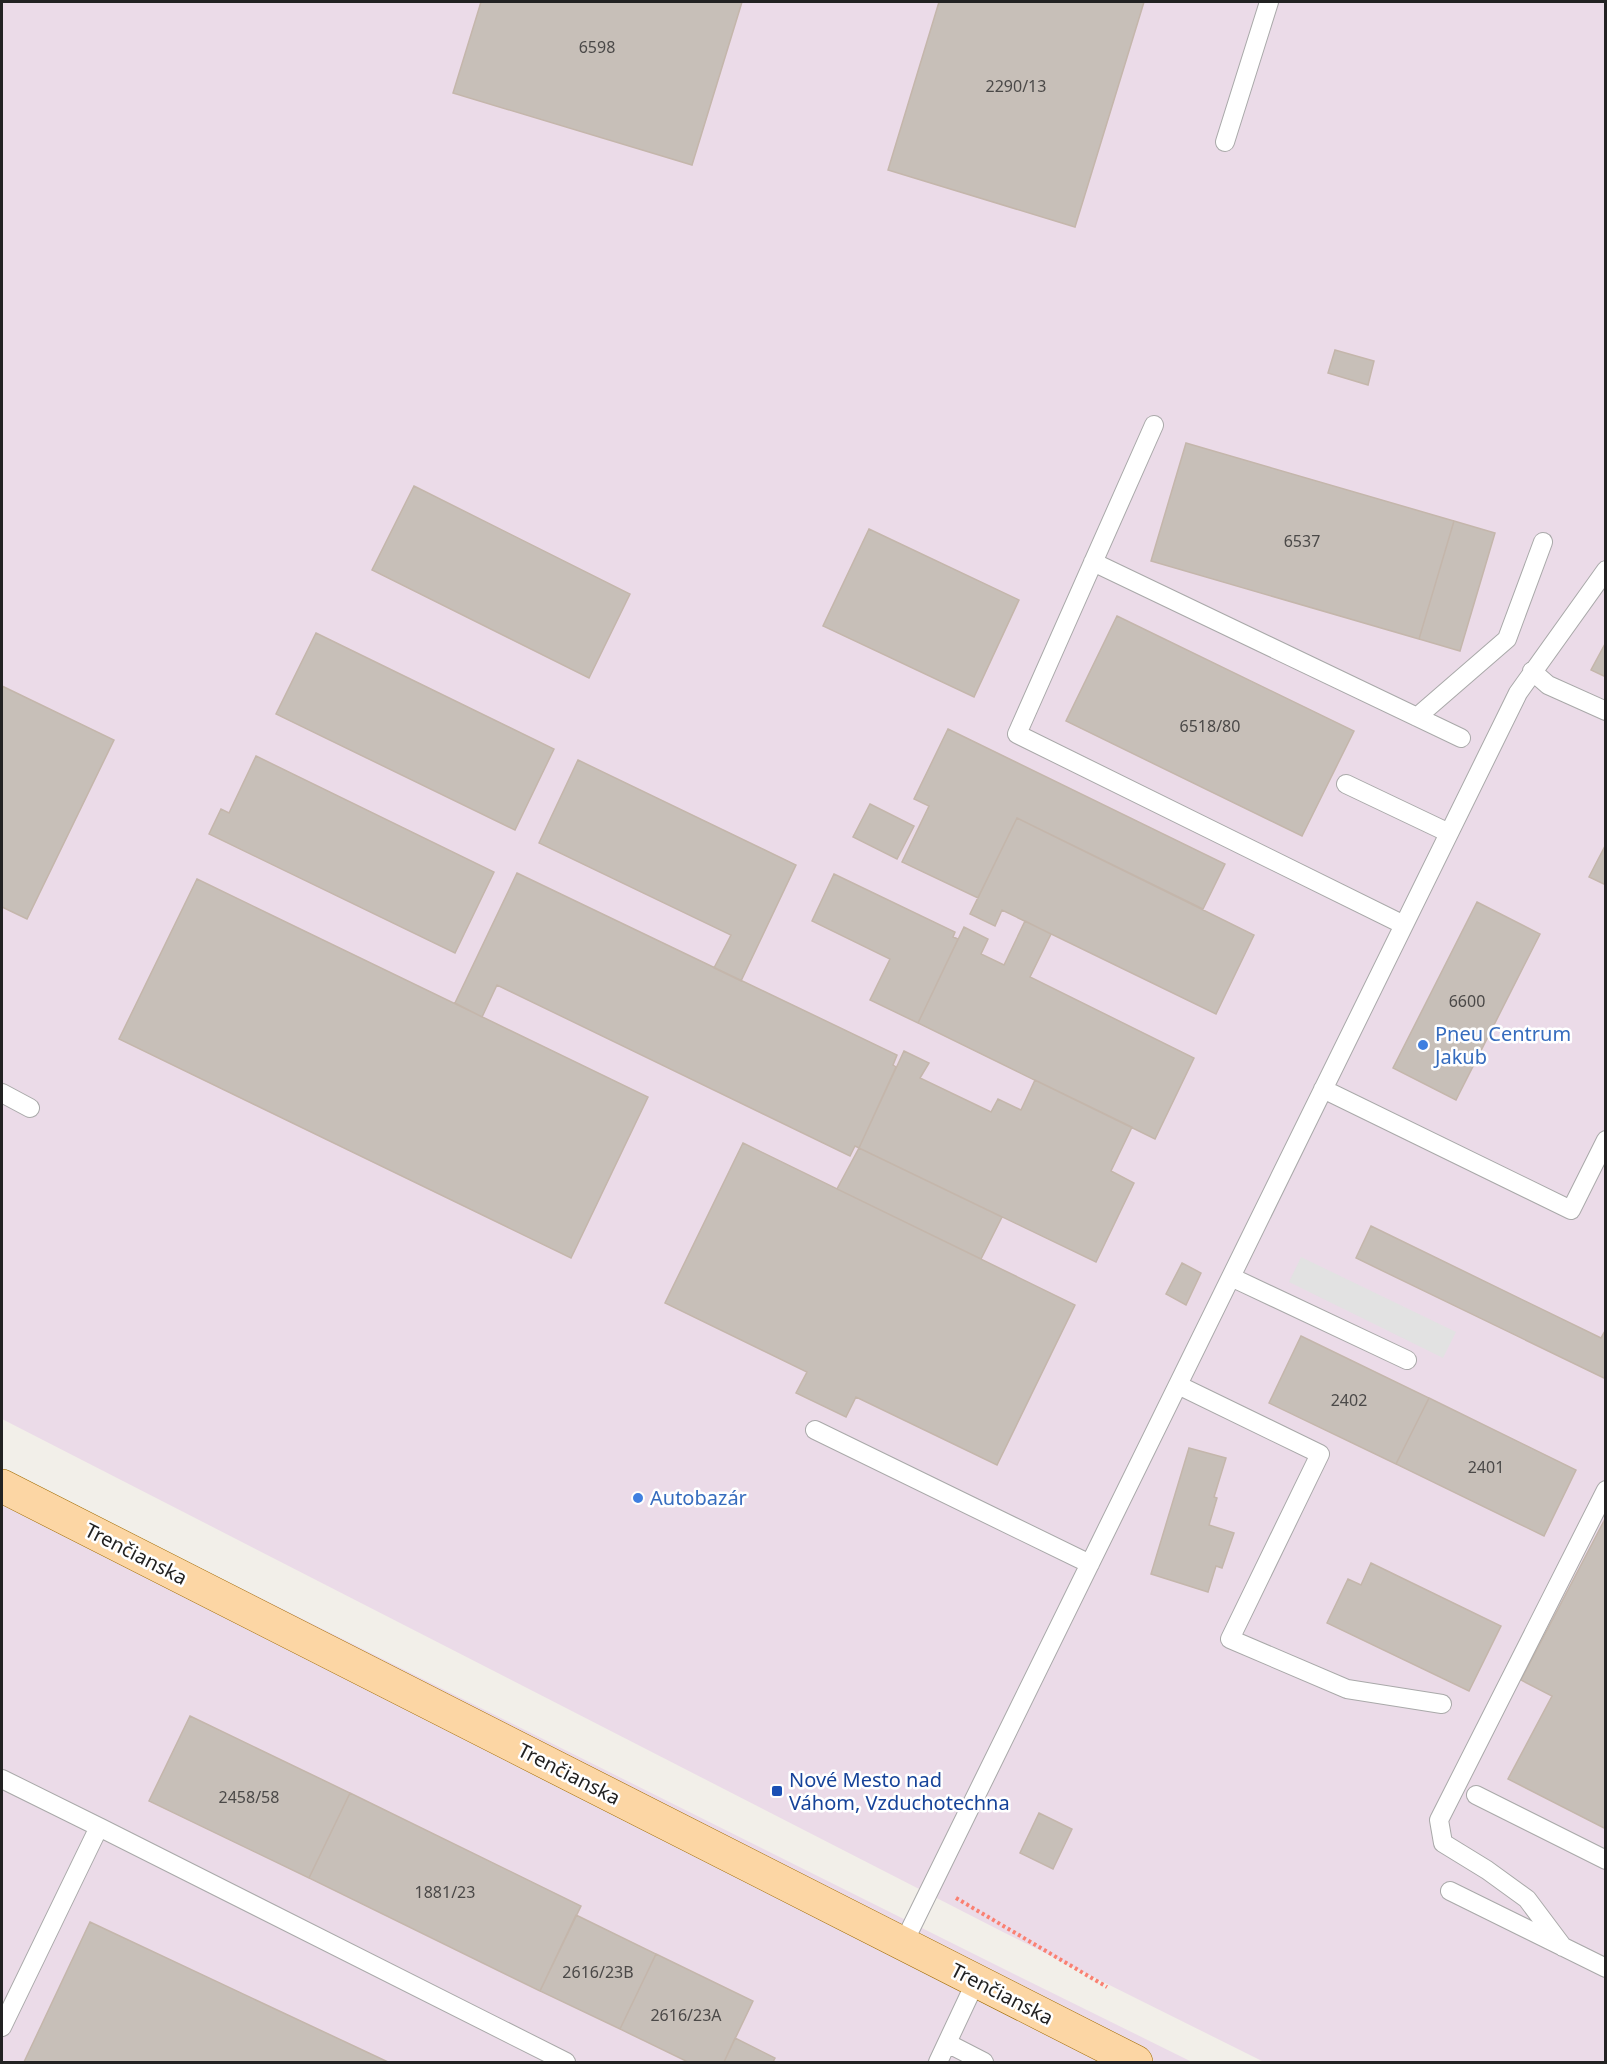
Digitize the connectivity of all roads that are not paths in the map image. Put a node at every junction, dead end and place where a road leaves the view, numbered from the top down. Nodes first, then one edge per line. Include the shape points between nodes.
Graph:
1 (1269, 2) edge
2 (1225, 142) dead end
3 (1154, 425) dead end
4 (1543, 542) dead end
5 (1093, 562) junction
6 (1605, 570) edge
7 (1532, 671) junction
8 (1605, 711) edge
9 (1417, 717) junction
10 (1461, 738) dead end
11 (1346, 784) dead end
12 (1449, 833) junction
13 (1404, 925) junction
14 (1323, 1089) junction
15 (2, 1093) edge
16 (30, 1108) dead end
17 (1605, 1140) edge
18 (1231, 1277) junction
19 (1407, 1360) dead end
20 (1178, 1385) junction
21 (815, 1430) dead end
22 (2, 1486) edge
23 (1605, 1490) edge
24 (1090, 1564) junction
25 (1442, 1704) dead end
26 (2, 1779) edge
27 (1476, 1795) dead end
28 (99, 1827) junction
29 (1605, 1860) edge
30 (1450, 1891) dead end
31 (903, 1944) junction
32 (1563, 1947) junction
33 (1605, 1968) edge
34 (976, 1981) junction
35 (2, 2027) edge
36 (947, 2043) junction
37 (566, 2062) edge
38 (938, 2062) edge
39 (984, 2062) edge
40 (1136, 2062) edge

1 - 2 lane
3 - 5 lane
4 - 9 lane via 1507,639
5 - 9 lane
5 - 13 lane via 1017,734
6 - 7 lane
7 - 8 lane via 1548,685
7 - 12 lane
9 - 10 lane
11 - 12 lane
12 - 13 lane
13 - 14 lane
14 - 17 lane via 1571,1210
14 - 18 lane
15 - 16 lane
18 - 19 lane
18 - 20 lane
20 - 24 lane
20 - 25 lane via 1320,1454 1230,1638 1347,1689
21 - 24 lane
22 - 31 main road, Trenčianska
23 - 32 lane via 1439,1820 1443,1843 1527,1899
24 - 31 lane
26 - 28 lane
27 - 29 lane
28 - 35 lane
28 - 37 lane
30 - 32 lane
31 - 34 main road, Trenčianska
32 - 33 lane
34 - 36 lane
34 - 40 main road, Trenčianska
36 - 38 lane
36 - 39 lane

